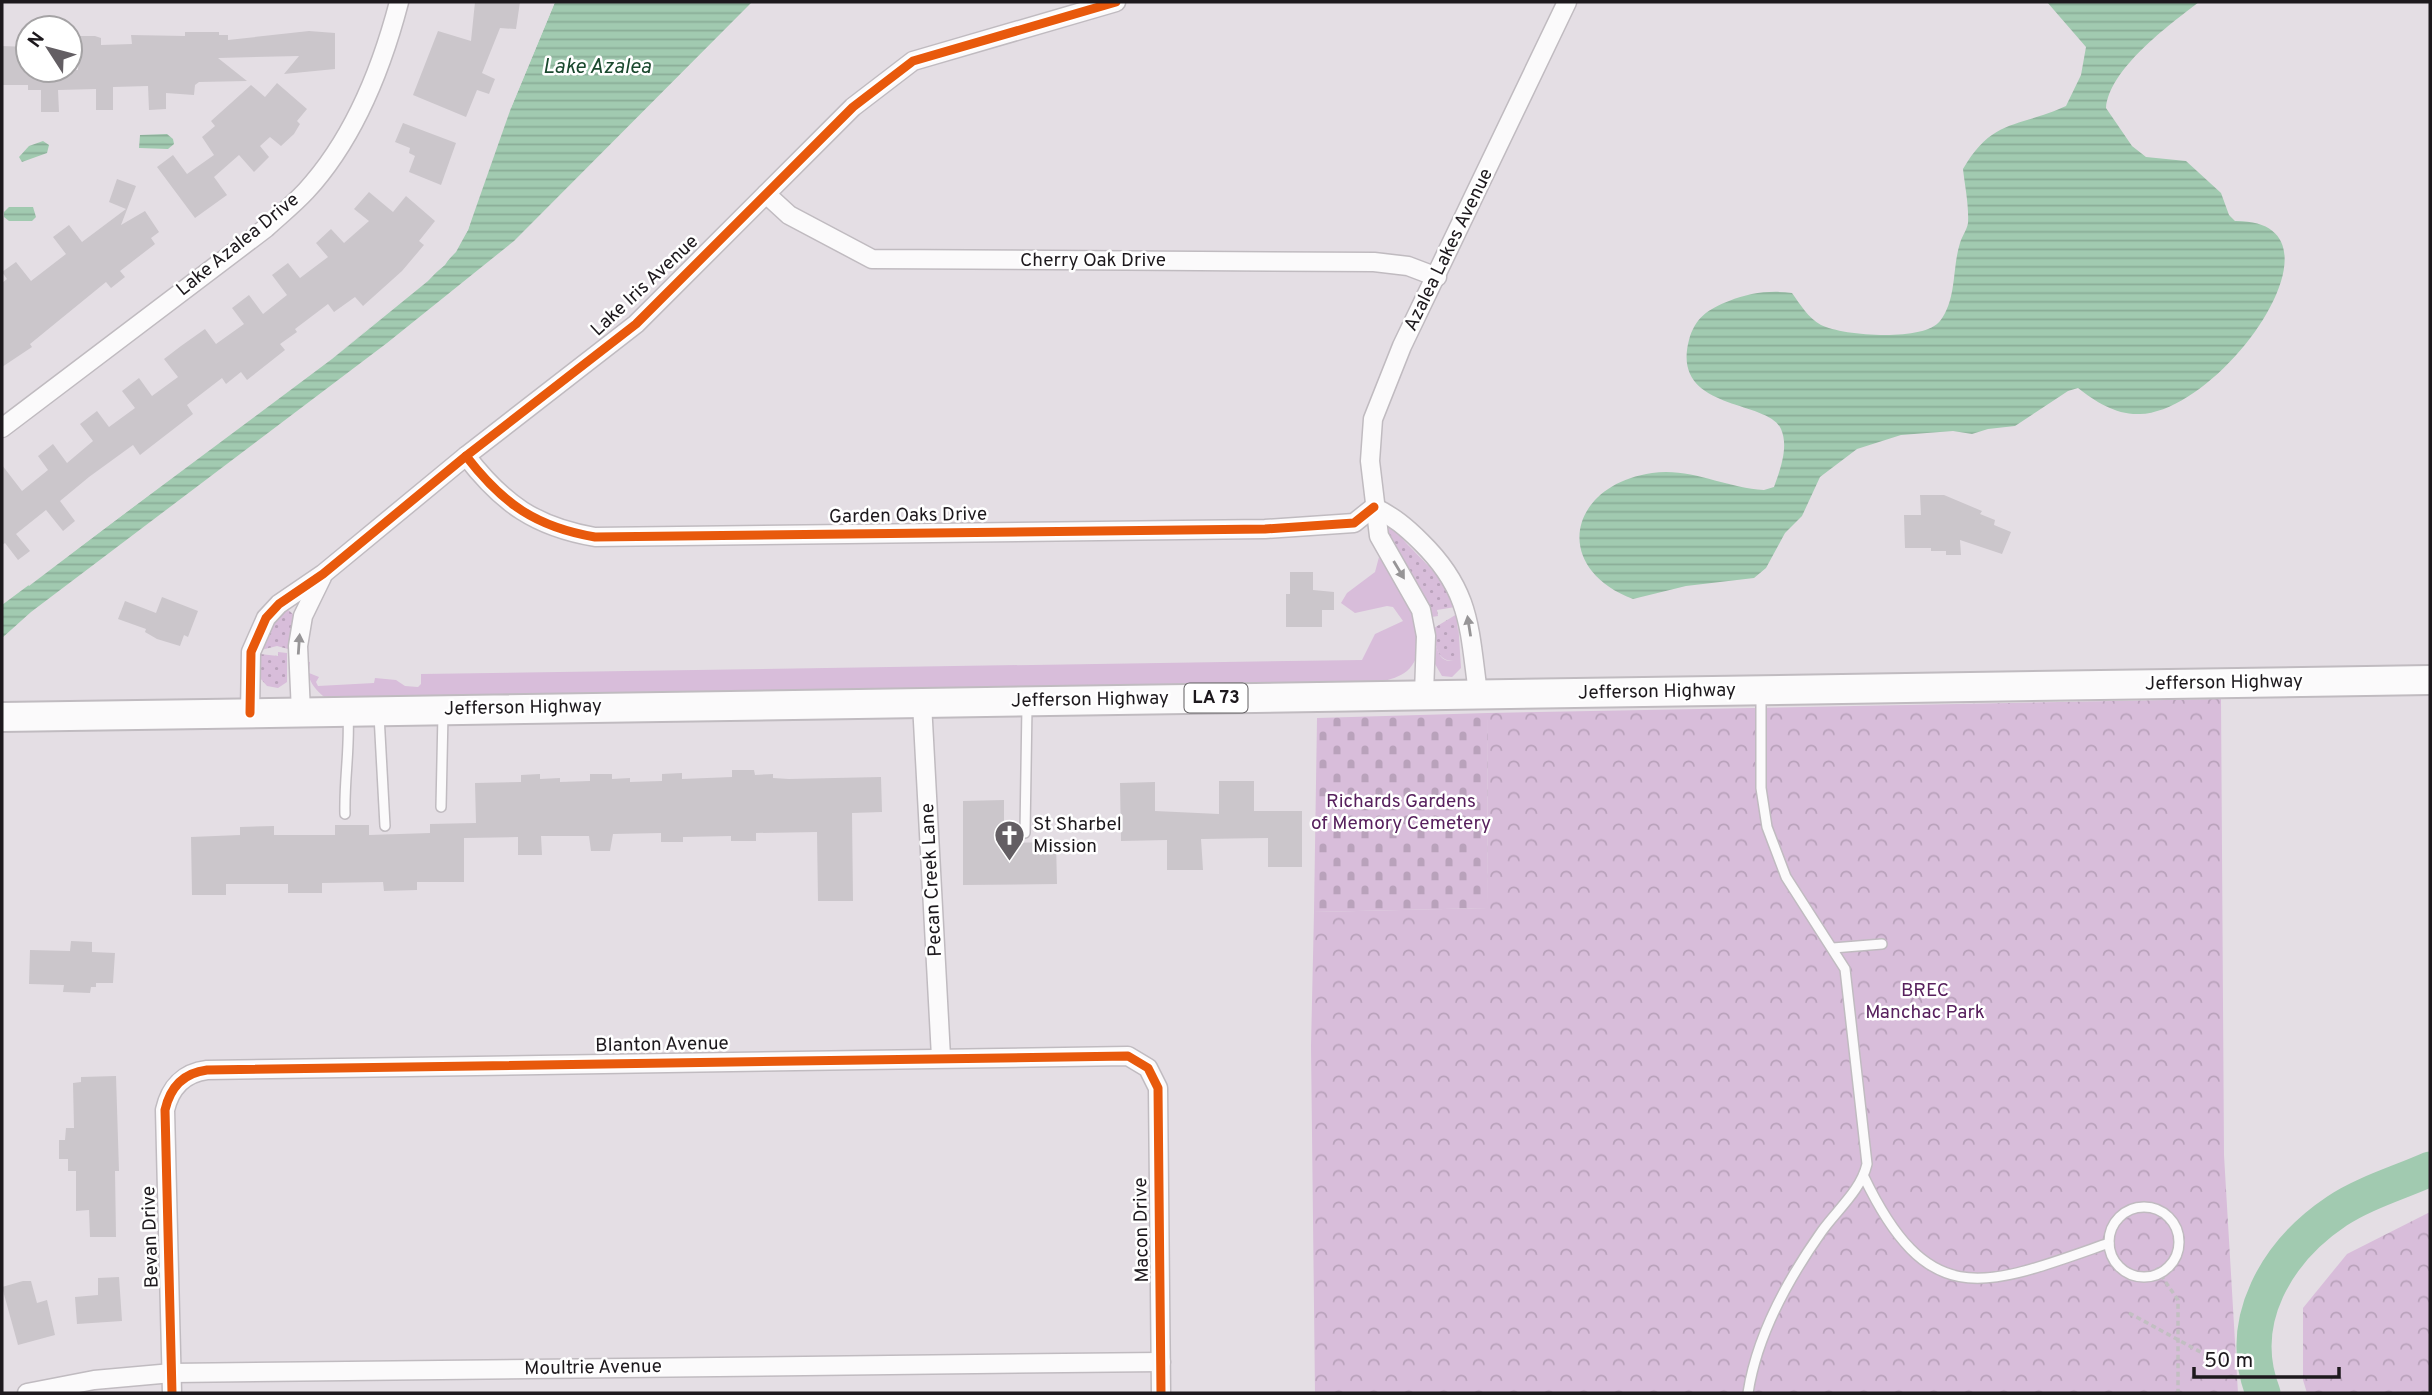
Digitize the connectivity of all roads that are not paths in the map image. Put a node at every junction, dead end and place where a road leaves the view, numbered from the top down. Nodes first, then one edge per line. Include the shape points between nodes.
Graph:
1 (399, 2) edge
2 (1116, 2) edge
3 (1567, 2) edge
4 (766, 194) junction
5 (1437, 277) junction
6 (2, 428) edge
7 (466, 456) junction
8 (1374, 508) junction
9 (323, 574) junction
10 (2427, 677) edge
11 (1761, 690) junction
12 (1478, 693) junction
13 (1424, 694) junction
14 (1027, 701) junction
15 (922, 703) junction
16 (379, 709) junction
17 (443, 709) junction
18 (348, 710) junction
19 (301, 712) junction
20 (250, 713) junction
21 (2, 717) edge
22 (441, 807) dead end
23 (345, 814) dead end
24 (385, 826) dead end
25 (1026, 833) dead end
26 (1882, 944) dead end
27 (1833, 948) junction
28 (941, 1058) junction
29 (1148, 1068) joint
30 (177, 1083) joint
31 (1864, 1177) junction
32 (2109, 1243) junction
33 (1161, 1362) junction
34 (172, 1373) junction
35 (27, 1393) edge
36 (173, 1393) edge
37 (1161, 1393) edge
38 (1748, 1393) edge

1 - 6 street, Lake Azalea Drive via 389,41 367,93 338,147 306,191 266,228
2 - 4 street, Lake Iris Avenue via 913,61 853,107
3 - 5 street, Azalea Lakes Avenue
4 - 5 street, Cherry Oak Drive via 789,215 872,259 1374,262 1397,263
4 - 7 street, Lake Iris Avenue via 636,324
5 - 8 street, Azalea Lakes Avenue via 1402,346 1373,419
7 - 8 street, Garden Oaks Drive via 509,502 533,519 560,531 595,537 1265,529 1354,523
7 - 9 street, Lake Iris Avenue
12 -> 8 street via 1465,607 1451,576 1398,519
8 -> 13 street, Azalea Lakes Avenue via 1379,536 1420,610 1426,636
19 -> 9 street, Lake Iris Avenue via 298,646 303,616
9 - 20 street, Lake Iris Avenue via 279,604 257,634 251,652
10 - 11 main road, Jefferson Highway / LA 73
11 - 12 main road, Jefferson Highway / LA 73
11 - 27 lane via 1761,788 1767,827 1786,877
12 - 13 main road, Jefferson Highway / LA 73
13 - 14 main road, Jefferson Highway / LA 73
14 - 15 main road, Jefferson Highway / LA 73
14 - 25 lane
15 - 17 main road, Jefferson Highway / LA 73
15 - 28 street, Pecan Creek Lane
16 - 17 main road, Jefferson Highway / LA 73
16 - 18 main road, Jefferson Highway / LA 73
16 - 24 lane
17 - 22 lane
18 - 19 main road, Jefferson Highway / LA 73
18 - 23 lane
19 - 20 main road, Jefferson Highway / LA 73
20 - 21 main road, Jefferson Highway / LA 73
26 - 27 lane
27 - 31 lane via 1846,968 1849,984 1867,1164
28 - 29 street, Blanton Avenue via 1128,1056
28 - 30 street, Blanton Avenue via 207,1070 191,1073
29 - 33 street, Macon Drive via 1158,1087
30 - 34 street, Bevan Drive via 165,1110
31 - 32 lane via 1896,1236 1922,1261 1951,1276 1979,1280 2011,1275
31 - 38 lane via 1813,1245 1778,1305 1755,1356
32 - 32 lane via 2117,1265 2126,1273 2150,1278 2172,1265 2180,1243 2173,1221 2155,1208 2144,1207 2123,1214 2110,1232
33 - 34 street, Moultrie Avenue
33 - 37 street, Macon Drive
34 - 35 street, Moultrie Avenue via 94,1380
34 - 36 street, Bevan Drive

